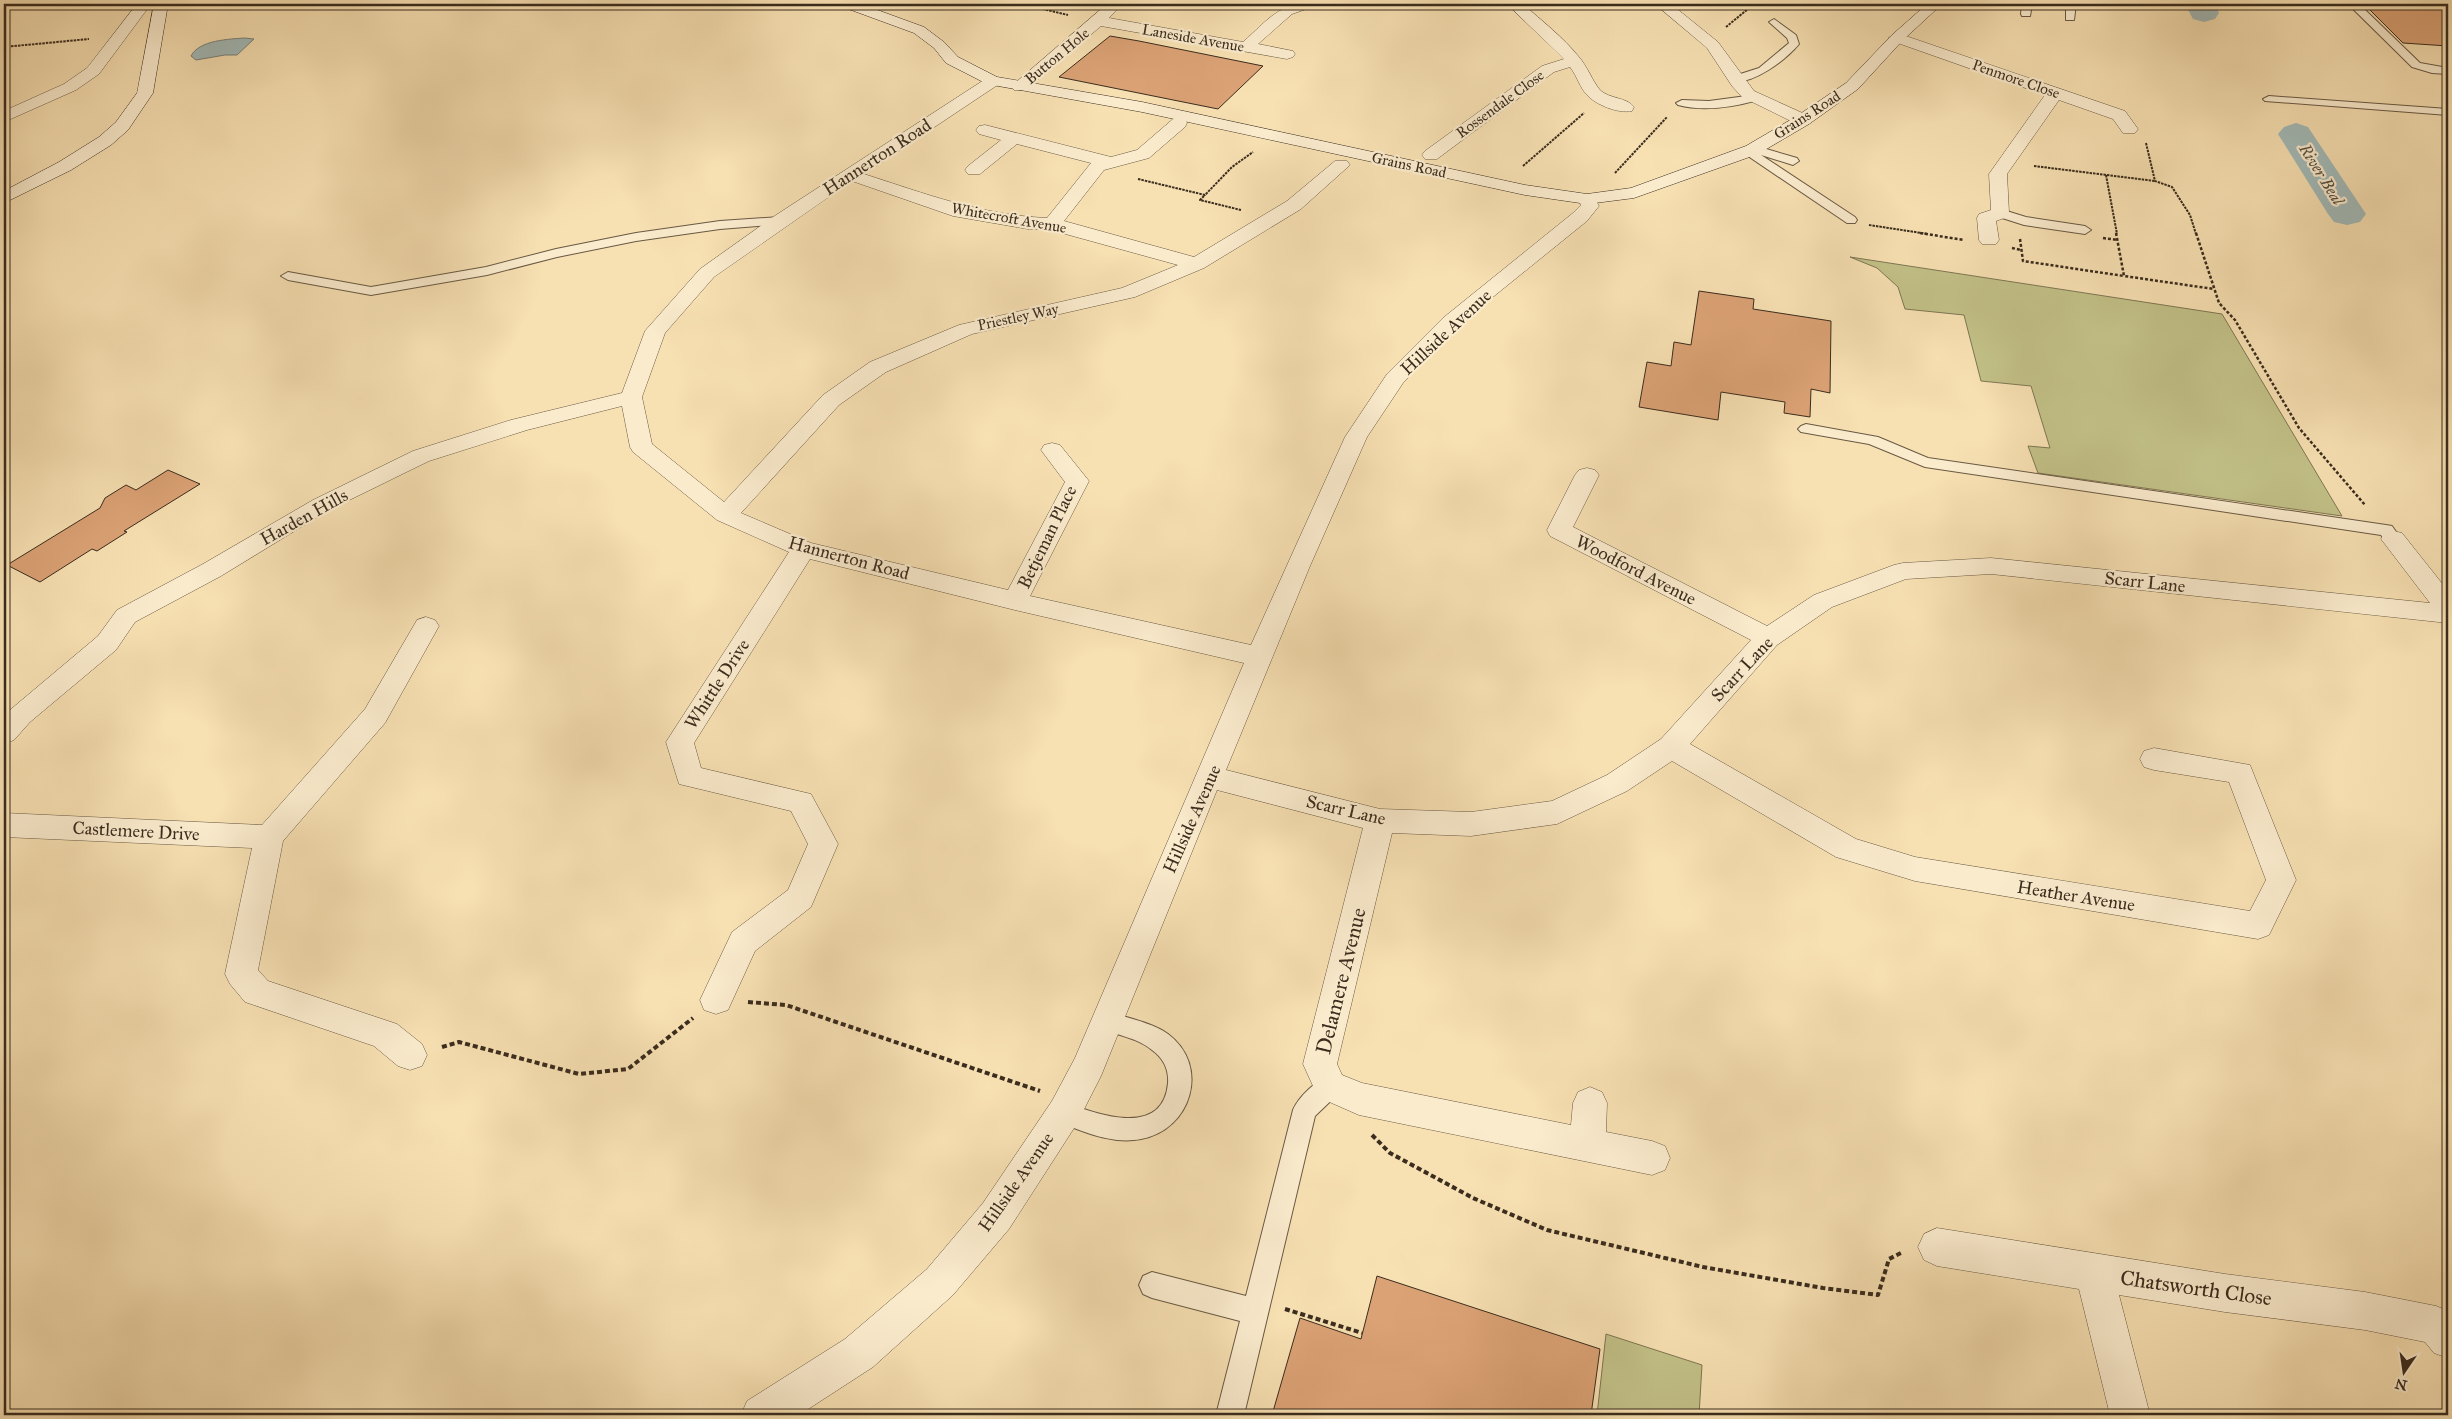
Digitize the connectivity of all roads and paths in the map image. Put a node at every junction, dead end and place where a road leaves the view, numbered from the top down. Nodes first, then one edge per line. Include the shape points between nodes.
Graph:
1 (144, 4) edge
2 (161, 4) edge
3 (848, 4) edge
4 (1022, 4) edge
5 (1115, 4) edge
6 (1307, 4) edge
7 (1514, 4) edge
8 (1662, 4) edge
9 (1754, 4) edge
10 (1935, 4) edge
11 (2056, 4) edge
12 (2353, 4) edge
13 (2070, 5) edge
14 (2070, 18) dead end
15 (1098, 21) junction
16 (1774, 22) dead end
17 (125, 28) junction
18 (1897, 38) junction
19 (1708, 42) junction
20 (4, 47) edge
21 (1246, 47) junction
22 (1287, 54) dead end
23 (1574, 61) junction
24 (2448, 70) edge
25 (1735, 79) junction
26 (993, 81) junction
27 (1020, 87) junction
28 (2055, 93) junction
29 (1754, 98) junction
30 (2269, 99) dead end
31 (1682, 103) joint
32 (1626, 107) dead end
33 (2448, 112) edge
34 (4, 117) edge
35 (1803, 120) junction
36 (1179, 123) dead end
37 (2129, 129) joint
38 (985, 130) dead end
39 (1272, 135) junction
40 (1014, 138) junction
41 (1751, 150) junction
42 (1431, 155) dead end
43 (2007, 160) junction
44 (1793, 162) dead end
45 (1113, 163) junction
46 (1341, 165) dead end
47 (974, 170) dead end
48 (851, 175) junction
49 (2106, 175) junction
50 (2154, 181) junction
51 (1205, 195) junction
52 (4, 198) edge
53 (1596, 198) junction
54 (2000, 213) junction
55 (1271, 219) junction
56 (780, 220) junction
57 (1850, 220) joint
58 (2024, 221) junction
59 (1052, 224) junction
60 (2085, 230) dead end
61 (1964, 240) dead end
62 (1989, 240) dead end
63 (2012, 248) dead end
64 (2021, 250) junction
65 (1197, 264) junction
66 (288, 276) dead end
67 (2124, 276) junction
68 (2214, 289) junction
69 (631, 397) junction
70 (1806, 429) dead end
71 (1052, 450) dead end
72 (1587, 475) dead end
73 (725, 515) junction
74 (2389, 535) junction
75 (804, 549) junction
76 (1015, 601) junction
77 (2448, 608) edge
78 (2448, 614) edge
79 (426, 626) dead end
80 (1768, 638) junction
81 (1261, 657) junction
82 (9, 720) edge
83 (1670, 747) junction
84 (2154, 759) dead end
85 (1210, 777) junction
86 (1380, 820) junction
87 (4, 825) edge
88 (269, 837) junction
89 (716, 1000) junction
90 (1106, 1021) junction
91 (410, 1055) joint
92 (1019, 1084) dead end
93 (1330, 1086) junction
94 (1590, 1103) dead end
95 (1064, 1113) junction
96 (1370, 1134) dead end
97 (1587, 1145) junction
98 (1652, 1158) dead end
99 (1937, 1247) joint
100 (2094, 1272) junction
101 (1152, 1285) dead end
102 (1257, 1306) junction
103 (1362, 1333) dead end
104 (2448, 1339) edge
105 (761, 1415) edge
106 (1230, 1415) edge
107 (2130, 1415) edge

1 - 17 street
2 - 52 street via 145,93 122,126 105,141 65,166
3 - 26 street, Grains Road via 920,30 952,60
4 - 15 path
5 - 15 street, Button Hole
6 - 21 street via 1287,11
7 - 23 street
8 - 19 street
9 - 19 path
10 - 18 street, Grains Road
11 - 13 lane
12 - 24 lane via 2416,65
13 - 14 lane
15 - 21 street, Laneside Avenue
15 - 27 street, Button Hole
16 - 25 lane via 1792,37 1794,44 1764,70
17 - 20 path via 73,42 34,41
17 - 34 street via 93,71 70,87
18 - 28 street, Penmore Close
18 - 35 street, Grains Road via 1852,86
19 - 25 street
21 - 22 street, Laneside Avenue
23 - 32 street via 1593,92 1604,100
23 - 42 street, Rossendale Close via 1548,69
25 - 29 street
26 - 27 street, Grains Road
26 - 48 street, Hannerton Road
27 - 39 street, Grains Road via 1142,107
28 - 37 street, Penmore Close via 2119,115
28 - 43 street
29 - 31 lane via 1704,106
29 - 35 street
30 - 33 lane
31 - 53 path via 1599,189
35 - 41 street, Grains Road
36 - 45 street via 1143,154
37 - 50 path via 2143,133
38 - 40 street
39 - 51 path via 1232,167
39 - 53 street, Grains Road via 1525,190
40 - 45 street
40 - 47 street
41 - 44 lane
41 - 53 street, Grains Road via 1634,193
41 - 57 lane
43 - 49 path
43 - 54 street via 1998,174
45 - 51 path via 1132,178
45 - 59 street via 1098,166
46 - 55 street, Priestley Way via 1294,205
48 - 56 street, Hannerton Road
48 - 59 street, Whitecroft Avenue via 960,212
49 - 50 path
49 - 67 path
50 - 68 path via 2172,187 2190,215
51 - 55 path via 1200,200
53 - 81 street, Hillside Avenue via 1587,211 1450,322 1395,379 1356,437
54 - 58 lane
54 - 62 street via 1986,218
55 - 65 street, Priestley Way
56 - 66 lane via 636,237 487,271 371,291
56 - 69 street, Hannerton Road via 707,274 655,330
57 - 61 path
58 - 60 lane
58 - 64 path via 2018,224
59 - 65 street, Whitecroft Avenue
63 - 64 path
64 - 67 path via 2023,261
65 - 73 street, Priestley Way via 1128,293 966,329 878,368 831,400
67 - 68 path
68 - 74 path via 2219,303 2235,320 2299,428
69 - 73 street, Hannerton Road via 641,447
69 - 82 street, Harden Hills via 519,425 421,456 321,505 212,570 126,616 107,643
70 - 74 lane via 1873,440 1925,462
71 - 76 street, Betjeman Place via 1076,481
72 - 80 street, Woodford Avenue via 1559,530
73 - 75 street, Hannerton Road
74 - 77 street
75 - 76 street, Hannerton Road
75 - 89 street, Whittle Drive via 680,742 689,776 801,802 823,844 800,898 743,942
76 - 81 street, Hannerton Road
78 - 80 street, Scarr Lane via 1991,566 1903,570 1823,601
79 - 88 street via 375,716
80 - 83 street, Scarr Lane
81 - 85 street, Hillside Avenue
83 - 84 street, Heather Avenue via 1847,848 1915,869 2258,926 2280,880 2240,773
83 - 86 street, Scarr Lane via 1617,783 1557,812 1471,824
85 - 86 street, Scarr Lane
85 - 90 street, Hillside Avenue
86 - 93 street, Delamere Avenue via 1320,1064
87 - 88 street, Castlemere Drive
88 - 91 street via 240,974 257,992 385,1034
89 - 91 path via 628,1068 579,1074 459,1042
89 - 92 path via 786,1005
90 - 95 street, Hillside Avenue via 1089,1065
90 - 95 lane via 1160,1042 1177,1061 1182,1080 1176,1099 1166,1118 1144,1128 1123,1130 1098,1126
93 - 97 street via 1359,1099
93 - 102 lane via 1305,1110
94 - 97 street
95 - 105 street, Hillside Avenue via 996,1216 940,1282 859,1353
96 - 99 path via 1390,1153 1472,1198 1547,1230 1703,1267 1878,1295 1889,1259 1910,1248
97 - 98 street
99 - 100 street, Chatsworth Close
100 - 104 street, Chatsworth Close via 2365,1311 2436,1325
100 - 107 street
101 - 102 lane
102 - 103 path
102 - 106 lane

